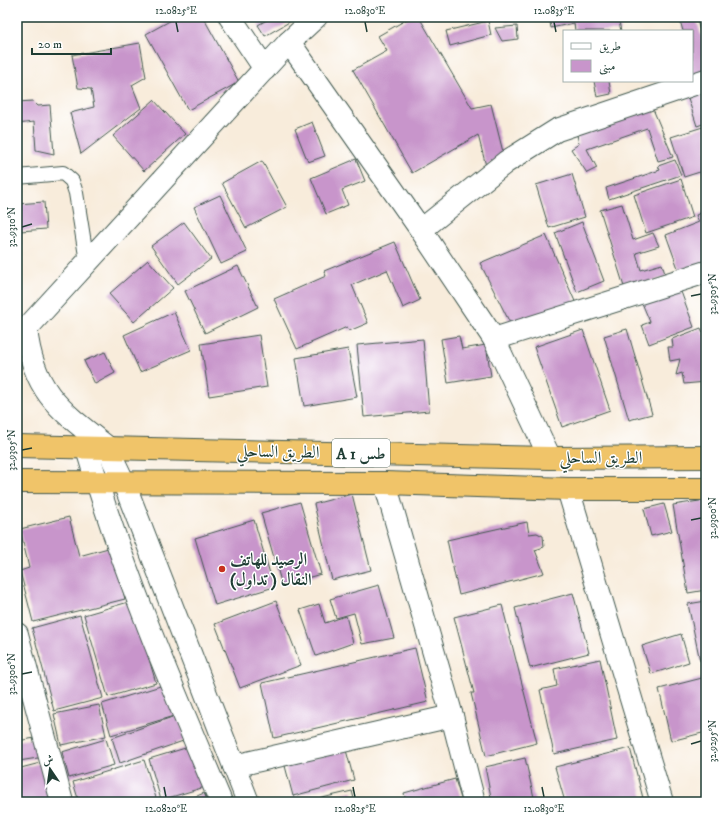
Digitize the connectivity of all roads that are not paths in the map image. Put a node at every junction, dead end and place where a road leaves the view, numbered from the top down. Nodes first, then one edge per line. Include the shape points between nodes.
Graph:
1 (230, 17) edge
2 (316, 17) edge
3 (289, 42) junction
4 (264, 69) junction
5 (706, 80) edge
6 (17, 176) edge
7 (421, 230) junction
8 (87, 262) junction
9 (706, 272) edge
10 (22, 334) edge
11 (494, 339) junction
12 (17, 446) edge
13 (86, 446) junction
14 (107, 447) junction
15 (706, 457) edge
16 (550, 458) junction
17 (17, 482) edge
18 (96, 482) junction
19 (124, 482) junction
20 (385, 483) junction
21 (706, 489) edge
22 (568, 490) junction
23 (17, 634) edge
24 (452, 716) junction
25 (234, 766) junction
26 (62, 802) edge
27 (220, 802) edge
28 (248, 802) edge
29 (474, 802) edge
30 (662, 802) edge

1 - 4 street
2 - 3 street
3 - 4 street
3 - 7 street
4 - 8 street
5 - 7 street via 557,130 506,162
6 - 8 lane via 63,173 72,181
7 - 11 street
8 - 10 street
9 - 11 street
10 - 14 street via 46,392 69,417
11 - 16 street
12 - 13 highway, الطريق الساحلي / A 1 طس
13 - 14 highway, الطريق الساحلي / A 1 طس
13 - 18 street
14 - 16 highway, الطريق الساحلي / A 1 طس
14 - 19 street
15 - 16 highway, الطريق الساحلي / A 1 طس
17 - 18 highway, الطريق الساحلي / A 1 طس
18 - 19 highway, الطريق الساحلي / A 1 طس
18 - 27 street via 147,627
19 - 20 highway, الطريق الساحلي / A 1 طس
19 - 25 street
20 - 22 highway, الطريق الساحلي / A 1 طس
20 - 24 street
21 - 22 highway, الطريق الساحلي / A 1 طس
22 - 30 street
23 - 26 street
24 - 25 street
24 - 29 street
25 - 28 street

